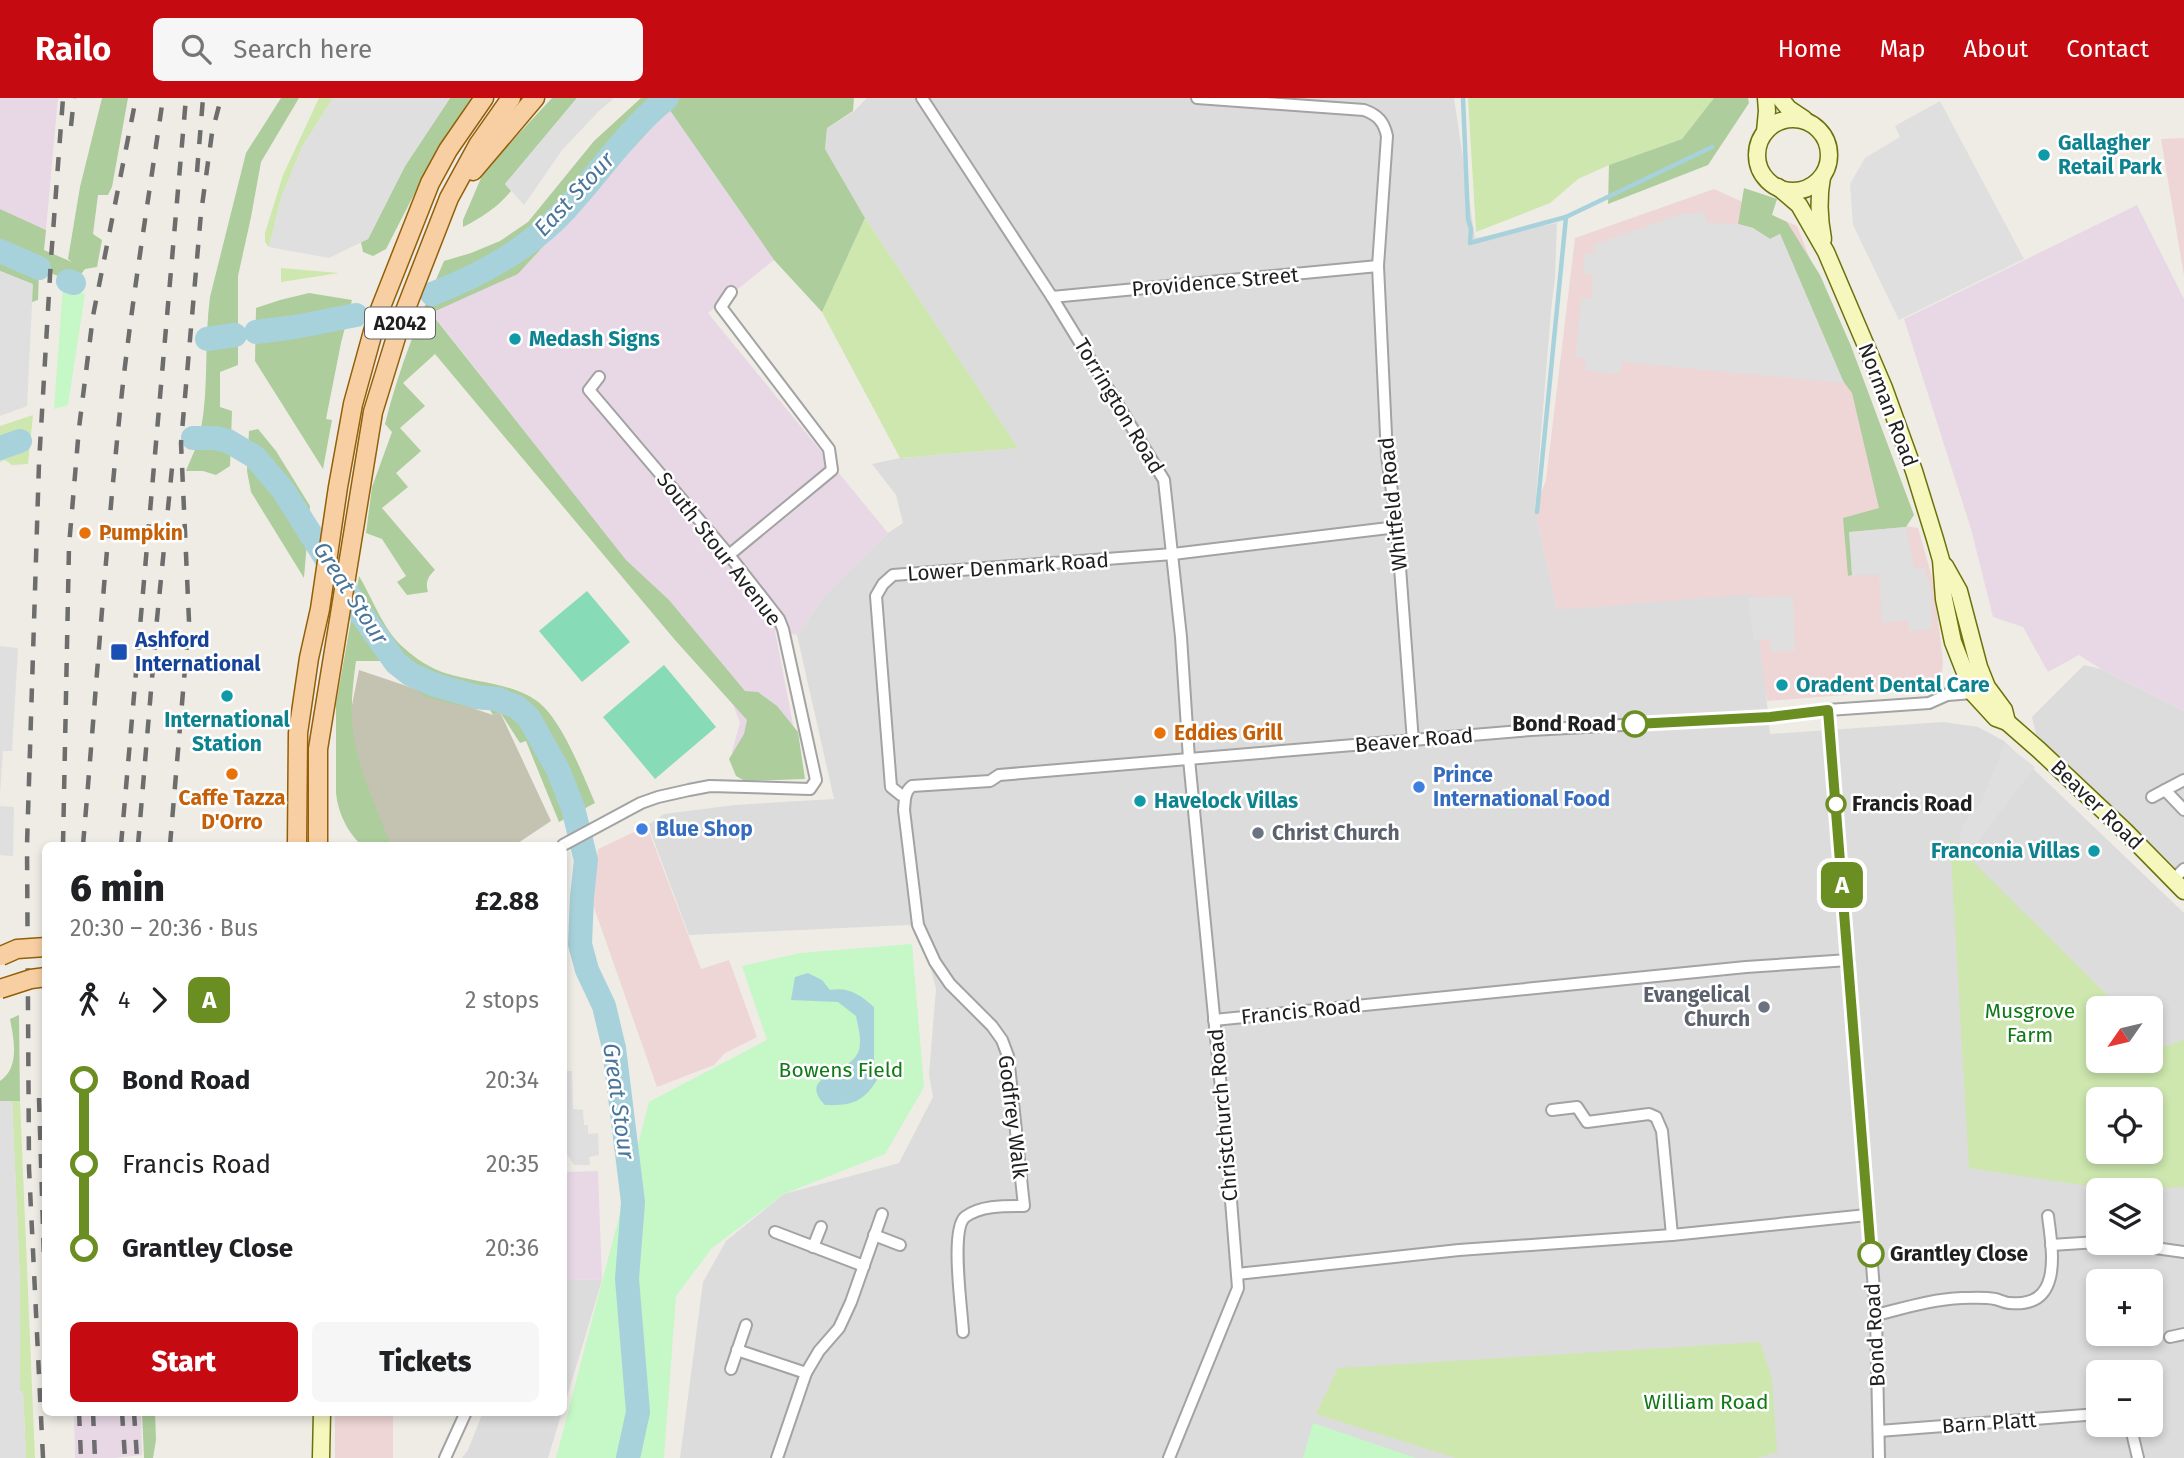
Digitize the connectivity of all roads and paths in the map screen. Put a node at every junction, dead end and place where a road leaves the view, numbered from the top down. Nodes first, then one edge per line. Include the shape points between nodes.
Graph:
1 (484, 98) edge
2 (512, 98) edge
3 (535, 98) edge
4 (922, 98) edge
5 (1197, 98) edge
6 (1766, 98) edge
7 (1780, 98) edge
8 (1806, 121) junction
9 (1765, 132) junction
10 (1822, 177) junction
11 (1778, 187) junction
12 (442, 218) junction
13 (1826, 252) junction
14 (1378, 266) junction
15 (731, 292) dead end
16 (1052, 297) junction
17 (599, 377) dead end
18 (1397, 527) junction
19 (1173, 554) junction
20 (729, 555) junction
21 (1972, 671) junction
22 (1980, 690) junction
23 (1947, 695) junction
24 (1828, 710) junction
25 (1413, 742) junction
26 (1189, 759) junction
27 (2184, 780) edge
28 (2165, 790) junction
29 (905, 796) junction
30 (2152, 797) dead end
31 (2184, 810) edge
32 (297, 842) edge
33 (318, 842) edge
34 (567, 843) edge
35 (2180, 880) edge
36 (42, 947) edge
37 (0, 956) edge
38 (1849, 960) junction
39 (42, 978) edge
40 (0, 989) edge
41 (1214, 1020) junction
42 (1552, 1110) dead end
43 (882, 1214) dead end
44 (1867, 1215) junction
45 (2048, 1216) dead end
46 (821, 1227) dead end
47 (775, 1232) dead end
48 (874, 1235) junction
49 (1672, 1235) junction
50 (2086, 1243) edge
51 (900, 1245) dead end
52 (2052, 1245) junction
53 (813, 1247) junction
54 (2163, 1249) edge
55 (2184, 1252) edge
56 (863, 1266) junction
57 (1237, 1273) junction
58 (1876, 1315) junction
59 (746, 1325) dead end
60 (963, 1332) dead end
61 (2184, 1334) edge
62 (2170, 1337) dead end
63 (737, 1350) junction
64 (731, 1369) dead end
65 (806, 1373) junction
66 (2086, 1415) edge
67 (322, 1416) edge
68 (465, 1416) edge
69 (1879, 1431) junction
70 (2133, 1437) edge
71 (321, 1458) edge
72 (445, 1458) edge
73 (777, 1458) edge
74 (1169, 1458) edge
75 (1879, 1458) edge
76 (2137, 1458) edge

1 - 32 main road, A2042 via 430,183 377,317 353,404 298,733
2 - 12 main road, A2042 via 459,177
3 - 12 main road via 491,148
4 - 16 street, Torrington Road
5 - 14 street, Whitfeld Road via 1364,110 1380,119 1387,136
6 - 9 main road
7 - 8 main road
8 - 9 main road via 1783,120
8 - 10 main road via 1824,136 1829,148
9 - 11 main road via 1758,162 1767,179
10 - 11 main road via 1797,190
10 - 13 main road, Norman Road via 1820,221
11 - 13 main road, Norman Road via 1799,205
12 - 33 main road, A2042 via 401,321 373,412 318,749
13 - 21 main road, Norman Road via 1884,388 1941,560 1959,591
14 - 16 street, Providence Street
14 - 18 street, Whitfeld Road via 1387,456
15 - 20 street via 721,307 830,449 832,470
16 - 19 street, Torrington Road via 1164,480
17 - 20 street, South Stour Avenue via 589,390
18 - 19 street, Lower Denmark Road
18 - 25 street, Whitfeld Road
19 - 26 street, Torrington Road
19 - 29 street, Lower Denmark Road via 893,575 883,584 876,596 891,787
20 - 34 street, South Stour Avenue via 783,629 816,773 813,786 803,790 710,786 658,797
21 - 22 main road, Beaver Road
21 - 23 street
22 - 23 street, Beaver Road
22 - 35 main road, Beaver Road via 2004,710 2007,722
23 - 24 street, Beaver Road via 1929,703
24 - 25 street, Beaver Road
24 - 38 street, Bond Road
25 - 26 street, Beaver Road
26 - 29 street, Beaver Road via 912,786
26 - 41 street, Christchurch Road
27 - 28 street
28 - 30 street
28 - 31 street
29 - 60 street, Godfrey Walk via 918,925 950,984 1002,1040 1010,1069 1024,1206 979,1210 964,1218 958,1229
36 - 37 main road, bridge
38 - 41 street, Francis Road
38 - 44 street, Bond Road
39 - 40 main road, bridge
41 - 57 street, Christchurch Road
42 - 49 street via 1577,1107 1587,1122 1648,1114 1656,1117 1662,1131
43 - 48 street
44 - 49 street
44 - 58 street, Bond Road
45 - 52 street
46 - 53 street
47 - 53 street
48 - 51 street
48 - 56 street
49 - 57 street via 1459,1250
50 - 52 street
52 - 58 street via 2050,1281 2034,1299 2010,1303 1982,1297 1944,1299
53 - 56 street
54 - 55 street
56 - 65 street via 839,1328
57 - 74 street, Christchurch Road via 1238,1288
58 - 69 street, Bond Road
59 - 63 street
61 - 62 street
63 - 64 street
63 - 65 street
65 - 73 street
66 - 69 street, Barn Platt
67 - 71 main road
68 - 72 street
69 - 75 street, Bond Road
70 - 76 street

